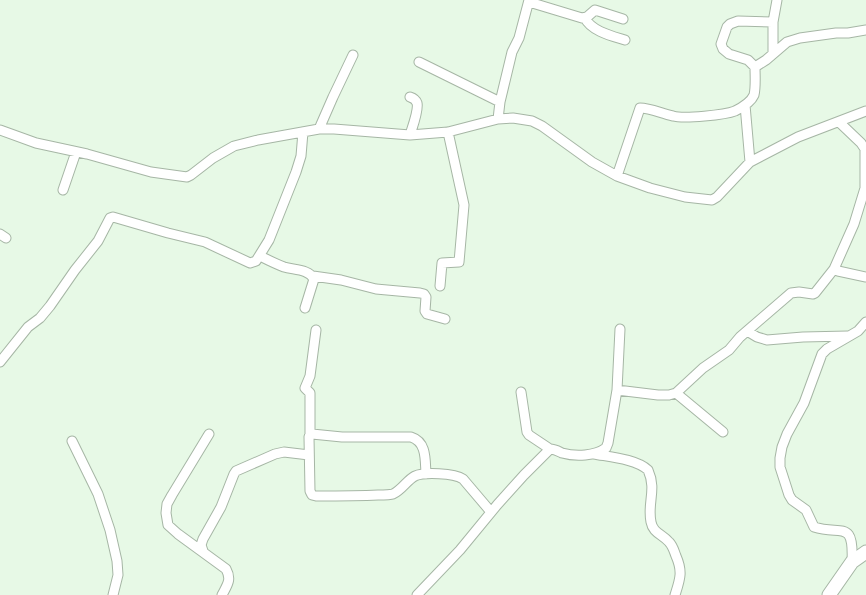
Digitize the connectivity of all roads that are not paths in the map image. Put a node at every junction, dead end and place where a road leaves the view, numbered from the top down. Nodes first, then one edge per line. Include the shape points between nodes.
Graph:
1 (777, 0) edge
2 (529, 1) edge
3 (585, 18) junction
4 (623, 19) dead end
5 (773, 22) junction
6 (866, 30) edge
7 (625, 40) dead end
8 (773, 54) junction
9 (353, 56) dead end
10 (419, 62) dead end
11 (755, 67) junction
12 (410, 97) dead end
13 (500, 102) junction
14 (745, 105) junction
15 (866, 111) edge
16 (498, 119) junction
17 (839, 122) junction
18 (319, 129) junction
19 (0, 130) edge
20 (303, 132) junction
21 (448, 132) junction
22 (410, 135) junction
23 (76, 152) junction
24 (750, 162) junction
25 (616, 176) junction
26 (63, 190) dead end
27 (260, 256) junction
28 (834, 269) junction
29 (313, 276) junction
30 (866, 277) edge
31 (440, 286) dead end
32 (305, 308) dead end
33 (445, 319) dead end
34 (866, 322) edge
35 (316, 330) dead end
36 (620, 330) dead end
37 (747, 331) junction
38 (851, 336) junction
39 (0, 362) edge
40 (617, 390) junction
41 (521, 392) dead end
42 (676, 393) junction
43 (723, 432) dead end
44 (209, 434) dead end
45 (310, 434) junction
46 (72, 441) dead end
47 (550, 449) junction
48 (594, 454) junction
49 (309, 455) junction
50 (426, 474) junction
51 (492, 512) junction
52 (203, 551) junction
53 (866, 552) edge
54 (852, 562) junction
55 (113, 595) edge
56 (222, 595) edge
57 (417, 595) edge
58 (675, 595) edge
59 (829, 595) edge

1 - 5 street
2 - 3 street
2 - 13 street via 519,38 512,52
3 - 4 street via 595,10
3 - 7 street via 587,23 596,28
5 - 8 street
5 - 11 street via 738,21 727,26 721,44 722,49 748,60
6 - 8 street via 800,38 787,42
8 - 11 street
9 - 18 street
10 - 13 street
11 - 14 street via 754,95
12 - 22 street via 417,103
13 - 16 street
14 - 24 street
14 - 25 street via 725,113 682,117 640,108
15 - 17 street
16 - 21 street
16 - 25 street via 532,120
17 - 24 street via 798,137
17 - 28 street via 865,149 865,188 854,224
18 - 20 street
18 - 22 street
19 - 23 street via 36,143
20 - 23 street via 234,146 187,177 151,172
20 - 27 street via 301,156 296,172
21 - 22 street
21 - 31 street via 464,205 459,262 442,263
23 - 26 street
24 - 25 street via 712,200 685,197
27 - 29 street
27 - 39 street via 250,263 206,242 110,218 98,241 50,306 28,327
28 - 30 street
28 - 37 street via 815,293 791,292
29 - 32 street
29 - 33 street via 376,289 420,293 426,297 427,314
34 - 38 street
35 - 45 street via 310,376 305,385 310,393
36 - 40 street
37 - 38 street via 767,340
37 - 42 street via 729,350 703,368
38 - 54 street via 822,354 804,403 782,447 780,467 789,495 806,510 814,527 844,531 850,537 853,545
40 - 42 street
40 - 48 street via 608,443 606,448
41 - 47 street via 527,432
42 - 43 street
44 - 52 street via 167,504 166,513 168,525
45 - 49 street
45 - 50 street via 342,437 407,436 417,439 424,452
46 - 55 street via 98,494 110,530 118,575
47 - 48 street via 568,454
47 - 51 street
48 - 58 street via 622,459 648,470 653,483 650,514 653,529 669,542 680,565 681,578
49 - 50 street via 310,491 316,496 393,494 414,477
49 - 52 street via 280,453 236,471 215,518 202,539
50 - 51 street via 458,476
51 - 57 street
52 - 56 street via 226,569 229,575 229,582
53 - 54 street
54 - 59 street

